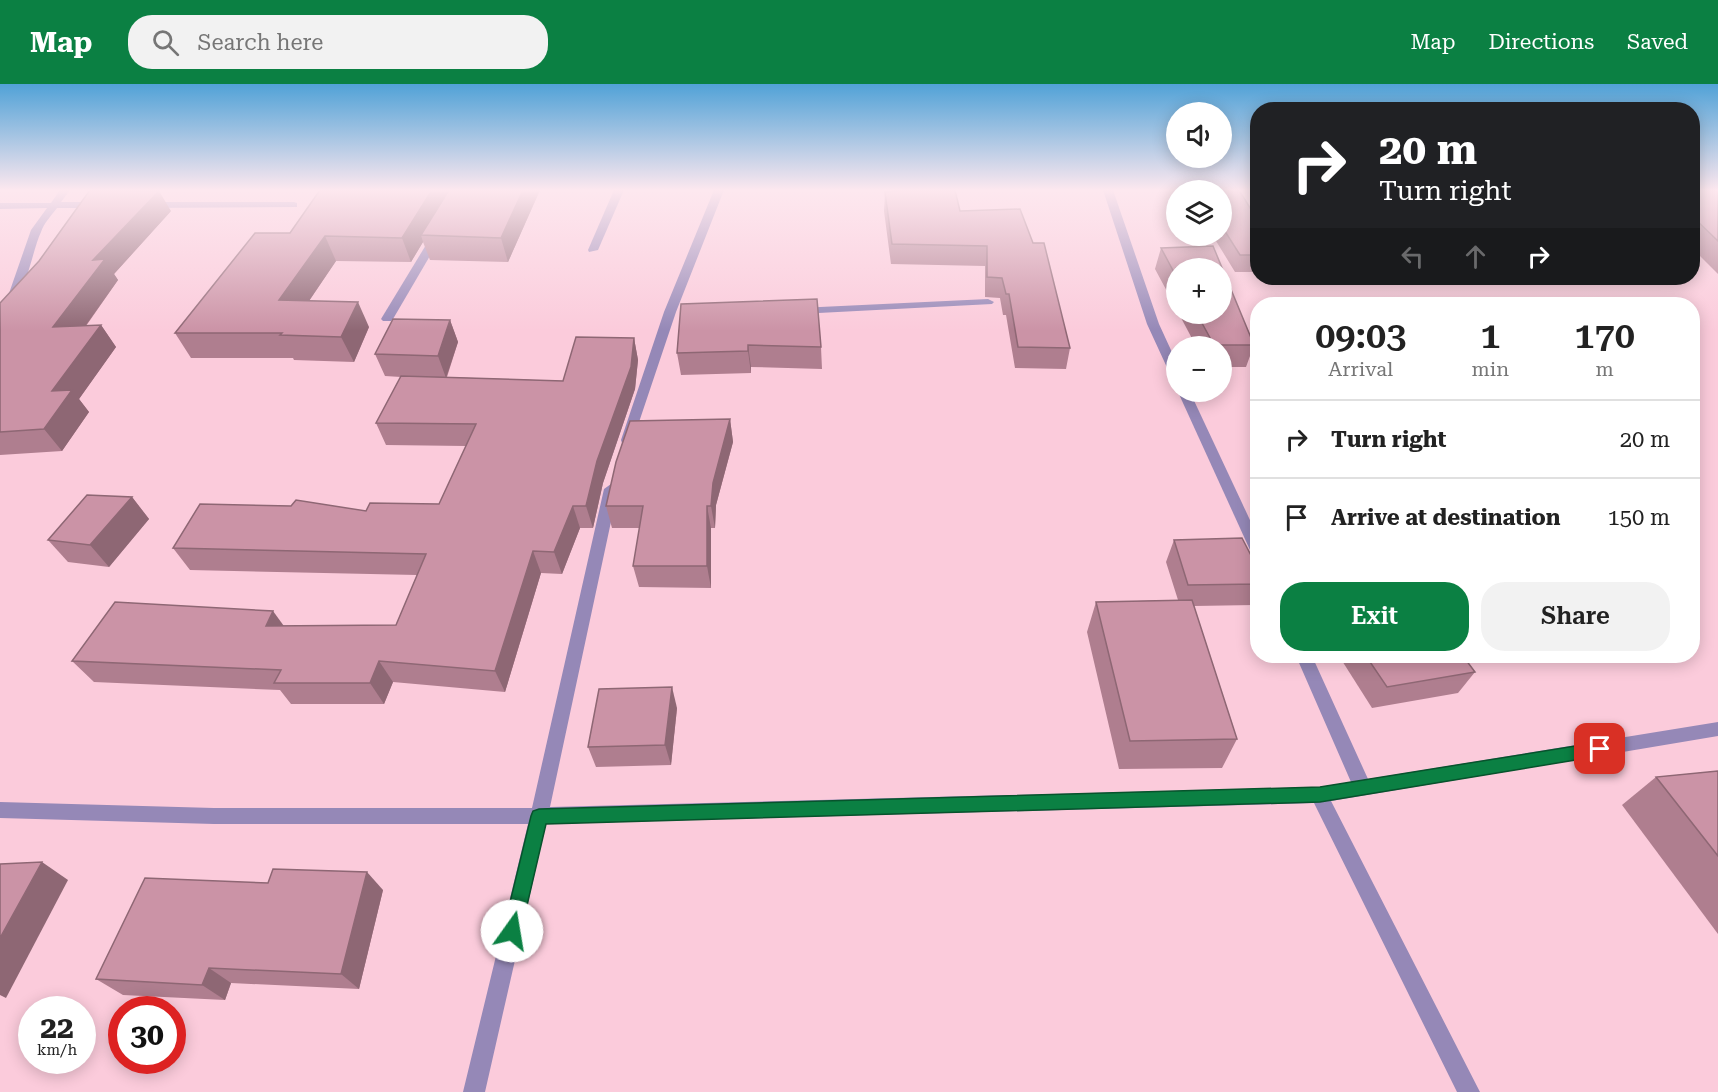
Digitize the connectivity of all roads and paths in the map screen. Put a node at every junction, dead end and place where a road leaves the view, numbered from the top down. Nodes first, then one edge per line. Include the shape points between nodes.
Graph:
1 (34, 237) edge
2 (436, 237) edge
3 (599, 237) edge
4 (702, 237) edge
5 (1124, 237) edge
6 (593, 250) dead end
7 (988, 302) dead end
8 (782, 312) edge
9 (0, 316) edge
10 (387, 319) dead end
11 (1166, 352) edge
12 (1189, 402) edge
13 (623, 452) edge
14 (616, 473) edge
15 (1250, 535) edge
16 (1307, 663) edge
17 (1718, 729) edge
18 (1363, 788) junction
19 (1320, 795) junction
20 (0, 810) edge
21 (539, 816) junction
22 (474, 1092) edge
23 (1468, 1092) edge

1 - 9 street via 11,303
2 - 10 street
3 - 6 street
4 - 13 street
5 - 11 street
7 - 8 street
12 - 15 street
14 - 21 street
16 - 18 street
17 - 18 street
18 - 19 street
19 - 21 street
19 - 23 street
20 - 21 street via 214,816
21 - 22 street

